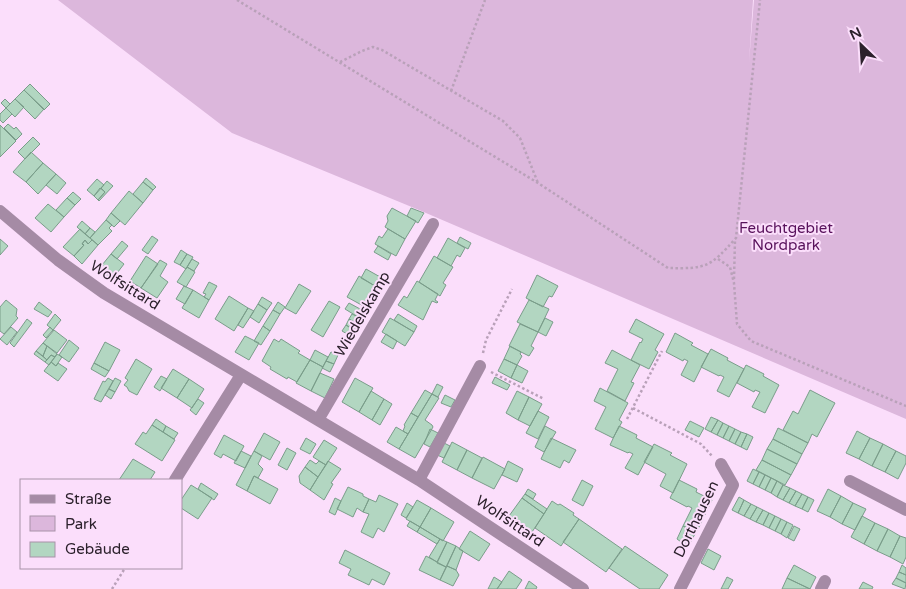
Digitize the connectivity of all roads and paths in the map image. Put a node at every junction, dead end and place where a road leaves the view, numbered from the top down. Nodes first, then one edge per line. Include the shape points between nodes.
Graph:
1 (237, 0) edge
2 (485, 0) edge
3 (760, 0) edge
4 (340, 62) junction
5 (451, 91) junction
6 (538, 183) junction
7 (0, 211) edge
8 (433, 224) dead end
9 (736, 238) junction
10 (718, 259) junction
11 (734, 283) junction
12 (512, 289) dead end
13 (662, 351) dead end
14 (480, 366) junction
15 (241, 375) junction
16 (544, 399) dead end
17 (906, 406) edge
18 (633, 408) junction
19 (627, 419) dead end
20 (318, 420) junction
21 (721, 464) joint
22 (176, 479) edge
23 (419, 480) junction
24 (850, 480) dead end
25 (906, 510) edge
26 (124, 569) edge
27 (112, 589) edge
28 (583, 589) edge
29 (680, 589) edge

1 - 4 path
2 - 5 path
3 - 9 path
4 - 5 path via 373,47
4 - 6 path
5 - 6 path via 502,121 520,138
6 - 10 path via 668,268 707,266
7 - 15 street, Wolfsittard via 58,260 104,293
8 - 20 street, Wiedelskamp
9 - 10 path
9 - 11 path
10 - 11 path via 730,267
11 - 17 path via 737,324 750,341
12 - 14 path via 486,340
13 - 18 path
14 - 16 path
14 - 23 street
15 - 20 street, Wolfsittard
15 - 22 street
18 - 19 path
18 - 21 path via 701,444
20 - 23 street, Wolfsittard
21 - 29 street, Dorthausen via 733,485
23 - 28 street, Wolfsittard
24 - 25 street
26 - 27 path

